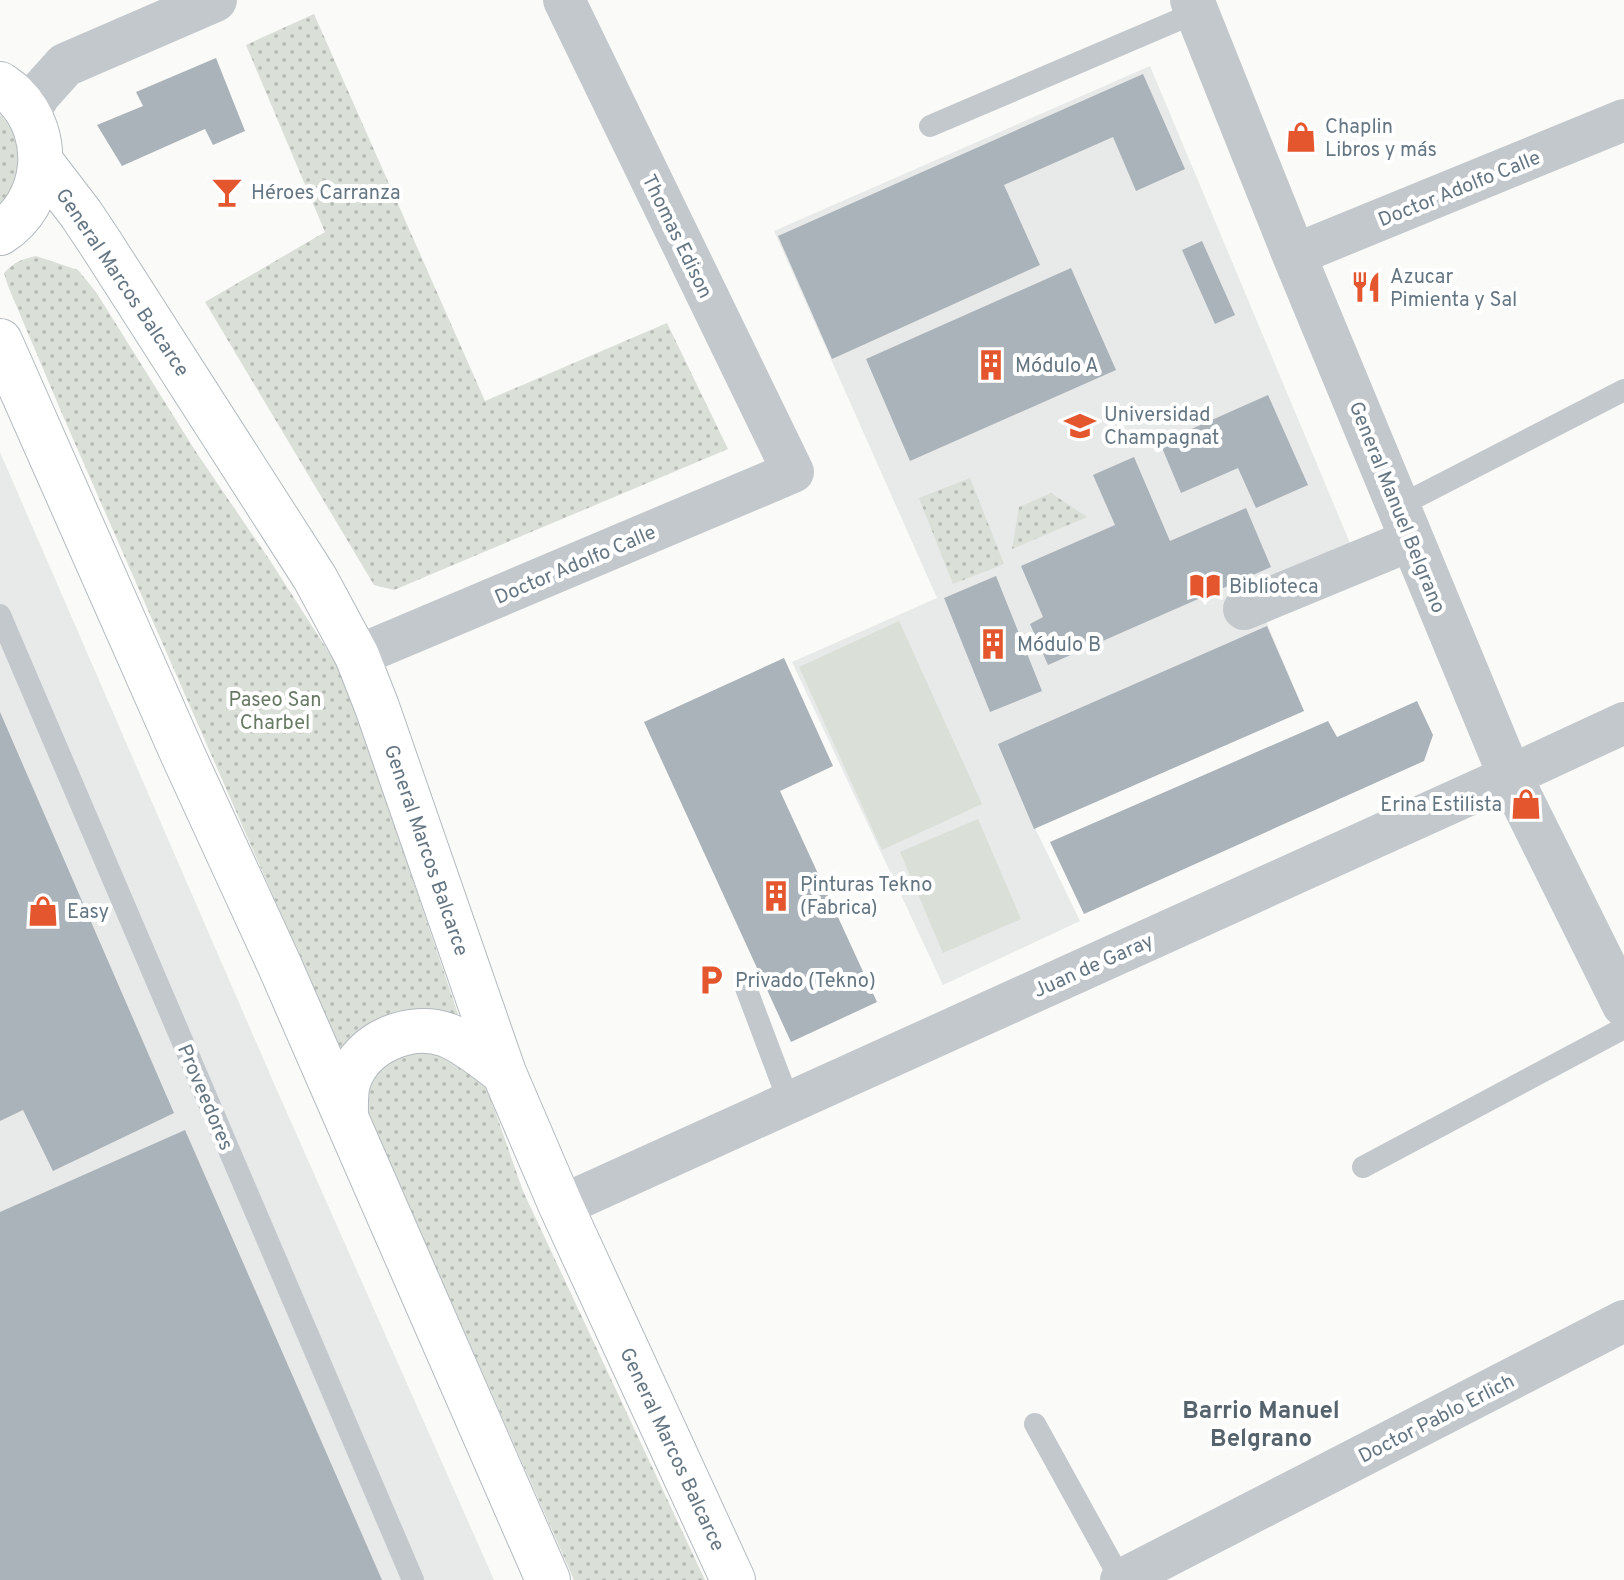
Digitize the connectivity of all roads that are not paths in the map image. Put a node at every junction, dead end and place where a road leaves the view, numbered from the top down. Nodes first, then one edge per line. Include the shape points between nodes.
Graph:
1 (215, 0) edge
2 (564, 0) edge
3 (1194, 6) edge
4 (14, 99) edge
5 (1624, 120) edge
6 (930, 126) dead end
7 (42, 163) junction
8 (0, 233) edge
9 (1294, 255) junction
10 (0, 341) edge
11 (1624, 390) edge
12 (793, 472) joint
13 (1404, 524) junction
14 (1244, 609) dead end
15 (0, 615) edge
16 (357, 656) junction
17 (1624, 723) edge
18 (1510, 776) junction
19 (746, 988) dead end
20 (1624, 1005) edge
21 (1624, 1028) edge
22 (504, 1073) junction
23 (789, 1102) junction
24 (346, 1117) junction
25 (1363, 1167) dead end
26 (561, 1206) junction
27 (1624, 1321) edge
28 (1035, 1424) dead end
29 (413, 1580) edge
30 (548, 1580) edge
31 (733, 1580) edge
32 (1121, 1580) edge

1 - 4 street via 65,65 39,94
2 - 12 street, Thomas Edison
3 - 6 lane
3 - 9 street, General Manuel Belgrano
4 - 7 main road via 37,133
5 - 9 street, Doctor Adolfo Calle
7 - 8 main road via 33,196
7 - 16 main road, General Marcos Balcarce via 101,244 315,578
9 - 13 street, General Manuel Belgrano
10 - 24 main road
11 - 13 lane
12 - 16 street, Doctor Adolfo Calle
13 - 14 street
13 - 18 street, General Manuel Belgrano
15 - 29 lane, Proveedores
16 - 22 main road, General Marcos Balcarce
17 - 18 street, Juan de Garay
18 - 20 street, General Manuel Belgrano
18 - 23 street, Juan de Garay
19 - 23 lane
21 - 25 lane
22 - 24 main road via 449,1036 432,1031 398,1036 371,1047 355,1066 346,1093
22 - 26 main road, General Marcos Balcarce
23 - 26 street, Juan de Garay
24 - 30 main road
26 - 31 main road, General Marcos Balcarce
27 - 32 street, Doctor Pablo Erlich
28 - 32 lane

